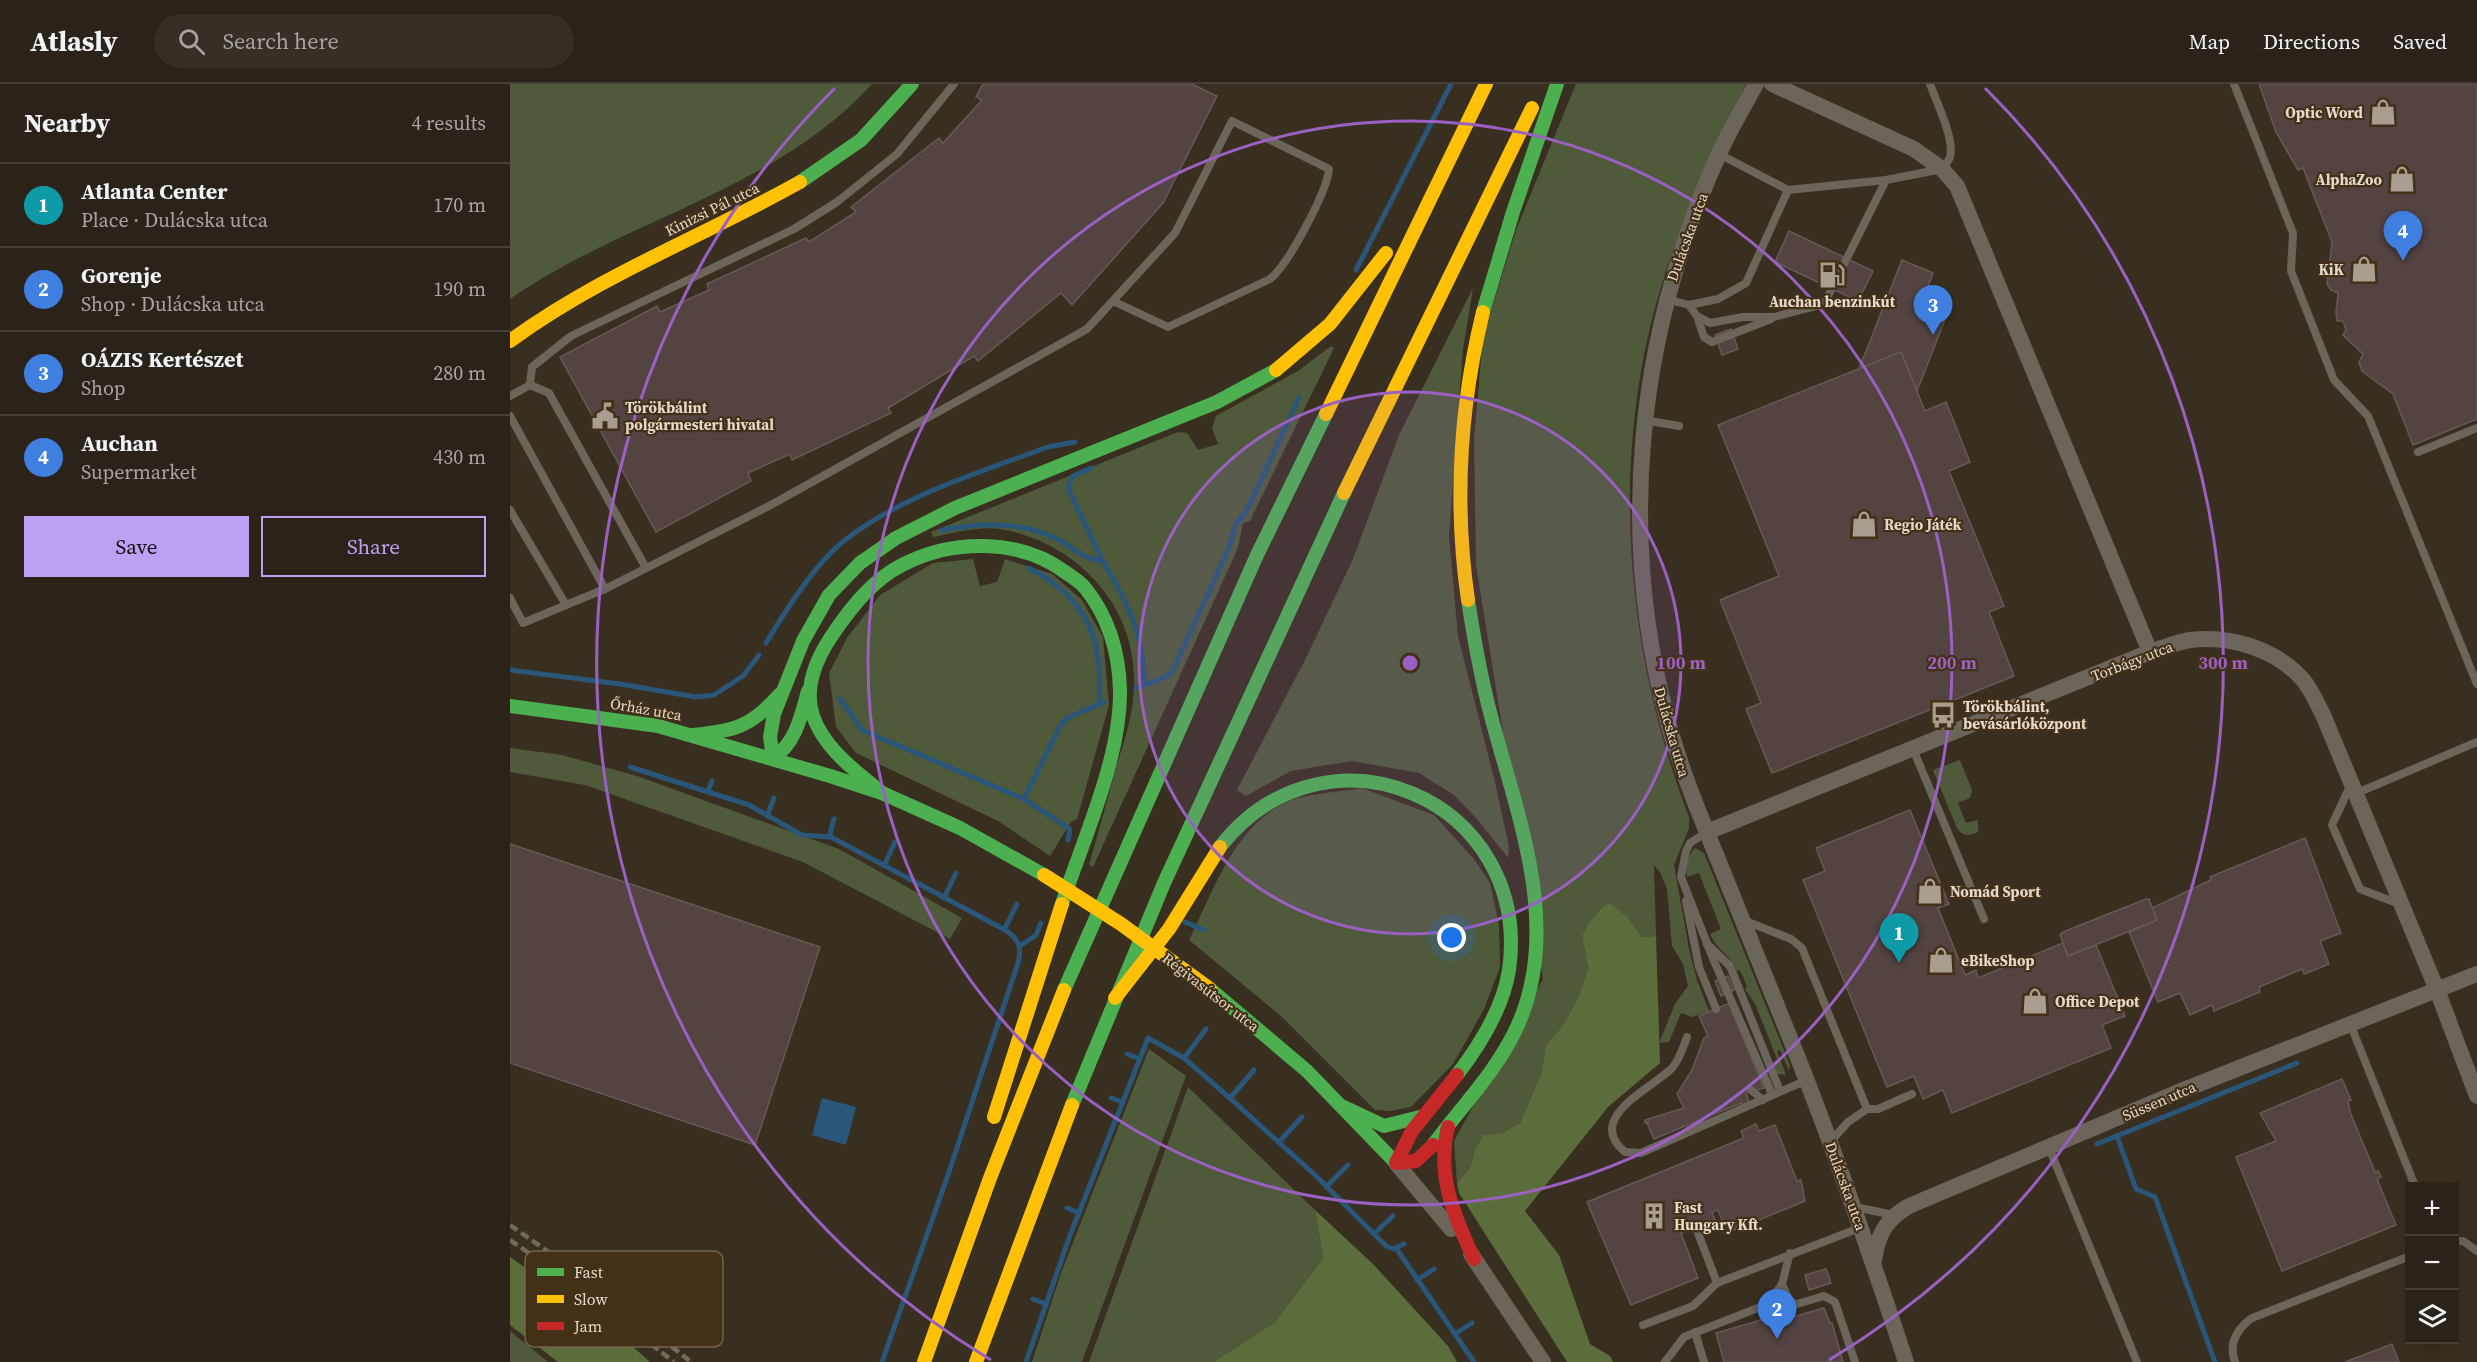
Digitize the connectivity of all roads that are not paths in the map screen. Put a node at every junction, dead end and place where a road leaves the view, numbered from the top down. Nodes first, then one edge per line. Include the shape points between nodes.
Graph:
1 (912, 84) edge
2 (954, 84) edge
3 (1486, 84) edge
4 (1544, 84) edge
5 (1557, 84) edge
6 (1756, 84) edge
7 (1772, 84) edge
8 (1930, 84) edge
9 (2234, 84) edge
10 (1719, 154) junction
11 (1942, 169) junction
12 (1886, 180) junction
13 (1788, 190) junction
14 (1666, 299) junction
15 (1113, 301) junction
16 (1689, 305) junction
17 (1697, 316) junction
18 (1774, 317) junction
19 (510, 341) edge
20 (530, 385) junction
21 (510, 396) edge
22 (510, 416) edge
23 (1644, 420) junction
24 (1679, 426) dead end
25 (2477, 428) edge
26 (2418, 452) dead end
27 (510, 510) edge
28 (646, 568) junction
29 (605, 588) junction
30 (510, 598) edge
31 (566, 605) junction
32 (2150, 652) junction
33 (2477, 684) edge
34 (808, 691) junction
35 (781, 693) junction
36 (510, 706) edge
37 (693, 735) junction
38 (2477, 742) edge
39 (1913, 749) junction
40 (773, 758) junction
41 (2355, 787) junction
42 (882, 793) junction
43 (1707, 832) junction
44 (1682, 877) junction
45 (2403, 905) junction
46 (1742, 919) junction
47 (1984, 919) dead end
48 (1707, 944) junction
49 (2477, 974) edge
50 (2437, 990) junction
51 (1115, 998) junction
52 (1716, 1009) dead end
53 (2351, 1026) junction
54 (1687, 1037) dead end
55 (1807, 1080) junction
56 (1751, 1090) dead end
57 (1776, 1092) junction
58 (1912, 1094) dead end
59 (2477, 1096) edge
60 (1763, 1100) junction
61 (1344, 1107) junction
62 (1867, 1110) junction
63 (1425, 1116) junction
64 (1449, 1122) junction
65 (1830, 1143) junction
66 (2049, 1148) junction
67 (1396, 1163) junction
68 (990, 1178) junction
69 (2413, 1182) edge
70 (1855, 1207) junction
71 (1894, 1215) junction
72 (1862, 1227) junction
73 (1698, 1233) dead end
74 (2459, 1241) edge
75 (2477, 1251) edge
76 (1790, 1253) junction
77 (1474, 1258) junction
78 (2405, 1258) edge
79 (1874, 1264) junction
80 (1717, 1283) junction
81 (1782, 1284) junction
82 (1643, 1325) dead end
83 (1695, 1332) junction
84 (924, 1362) edge
85 (976, 1362) edge
86 (1543, 1362) edge
87 (1665, 1362) edge
88 (1704, 1362) edge
89 (1855, 1362) edge
90 (1906, 1362) edge
91 (2137, 1362) edge
92 (2235, 1362) edge

1 - 19 main road, Kinizsi Pál utca via 855,146 804,180 752,210 594,284 543,314
2 - 20 lane via 897,154 837,202 794,229 571,336 532,367
3 - 35 main road via 1363,286 1322,334 1259,381 924,521 870,556 829,595
3 - 68 main road via 1257,555 1059,1001
4 - 51 main road via 1303,574
5 - 64 main road via 1497,261 1476,342 1462,472 1461,518 1476,643 1529,870 1536,952 1525,1008 1511,1040
6 - 10 street, Dulácska utca
7 - 11 street via 1914,149
8 - 11 lane via 1948,133 1950,158
9 - 33 lane via 2294,233 2291,271 2334,380 2368,416
10 - 13 lane
10 - 14 street, Dulácska utca
11 - 12 lane
11 - 32 street via 1957,186 1982,241
12 - 13 lane
12 - 18 lane via 1824,304
13 - 16 lane via 1746,283 1718,299
14 - 16 lane
14 - 23 street, Dulácska utca
15 - 15 lane via 1175,233 1232,122 1329,169 1328,181 1295,245 1280,272 1270,279 1168,327
15 - 28 lane via 1087,329 820,478
16 - 17 lane
17 - 18 lane via 1710,323
17 - 18 lane via 1704,337 1712,342
20 - 21 lane
20 - 28 lane via 549,393
22 - 29 lane
23 - 24 lane
23 - 43 street, Dulácska utca via 1639,513 1652,655 1670,732
25 - 26 lane
27 - 31 lane
28 - 29 lane
29 - 31 lane
30 - 31 lane via 523,623
32 - 39 street, Torbágy utca
32 - 41 street, Torbágy utca via 2188,640 2206,639 2252,646 2278,658 2304,681
34 - 40 main road via 791,739 782,754
34 - 42 main road via 813,717 827,740
34 - 68 main road via 829,637 852,604 892,570 946,548 992,544 1040,555 1081,584 1098,605 1112,633 1120,689 1109,756 988,1141
35 - 37 main road via 752,723 721,733
35 - 40 main road via 770,732
36 - 37 main road, Őrház utca via 614,719
37 - 40 main road, Őrház utca
38 - 41 lane
39 - 43 street, Torbágy utca
39 - 47 lane
40 - 42 main road, Régivasútsor utca
41 - 45 street, Torbágy utca
41 - 45 lane via 2333,819 2333,830 2360,889
42 - 61 main road, Régivasútsor utca, bridge via 960,828 1121,924 1210,989
43 - 44 lane via 1690,843
43 - 46 street, Dulácska utca
44 - 48 lane
44 - 52 lane via 1699,967
45 - 50 street, Torbágy utca
46 - 55 street, Dulácska utca
46 - 62 lane via 1791,939 1802,948
48 - 57 lane
48 - 57 lane via 1730,966
49 - 50 street, Süssen utca
50 - 53 street, Süssen utca
50 - 59 street, Torbágy utca
51 - 63 main road via 1175,921 1225,839 1254,811 1278,796 1324,780 1354,778 1412,790 1462,824 1483,848 1498,874 1512,939 1504,992 1492,1021
51 - 85 main road
53 - 66 street, Süssen utca
53 - 69 lane
54 - 60 lane via 1675,1065 1616,1116 1613,1131 1625,1152 1641,1153
55 - 57 lane
55 - 65 street, Dulácska utca
56 - 60 lane
57 - 60 lane
58 - 62 lane
61 - 63 main road via 1383,1126
61 - 67 main road, Régivasútsor utca
62 - 65 lane via 1848,1122
63 - 67 main road via 1401,1148
64 - 67 main road via 1423,1156 1408,1163
64 - 77 main road via 1441,1150 1441,1171
65 - 70 street, Dulácska utca
66 - 71 street, Süssen utca
66 - 91 lane
67 - 77 street, Régivasútsor utca
68 - 84 main road
70 - 71 lane
70 - 72 street, Dulácska utca
71 - 79 street via 1882,1229
72 - 76 lane
72 - 79 street, Dulácska utca
73 - 80 lane
74 - 75 lane
76 - 80 lane
76 - 81 lane
77 - 86 street, Régivasútsor utca
78 - 92 lane via 2252,1318 2241,1326 2234,1340 2231,1353
79 - 90 street, Dulácska utca
80 - 82 lane via 1693,1306
81 - 83 lane via 1768,1304
81 - 89 lane via 1790,1302 1797,1304 1824,1296 1835,1302
83 - 87 lane via 1677,1343
83 - 88 lane

